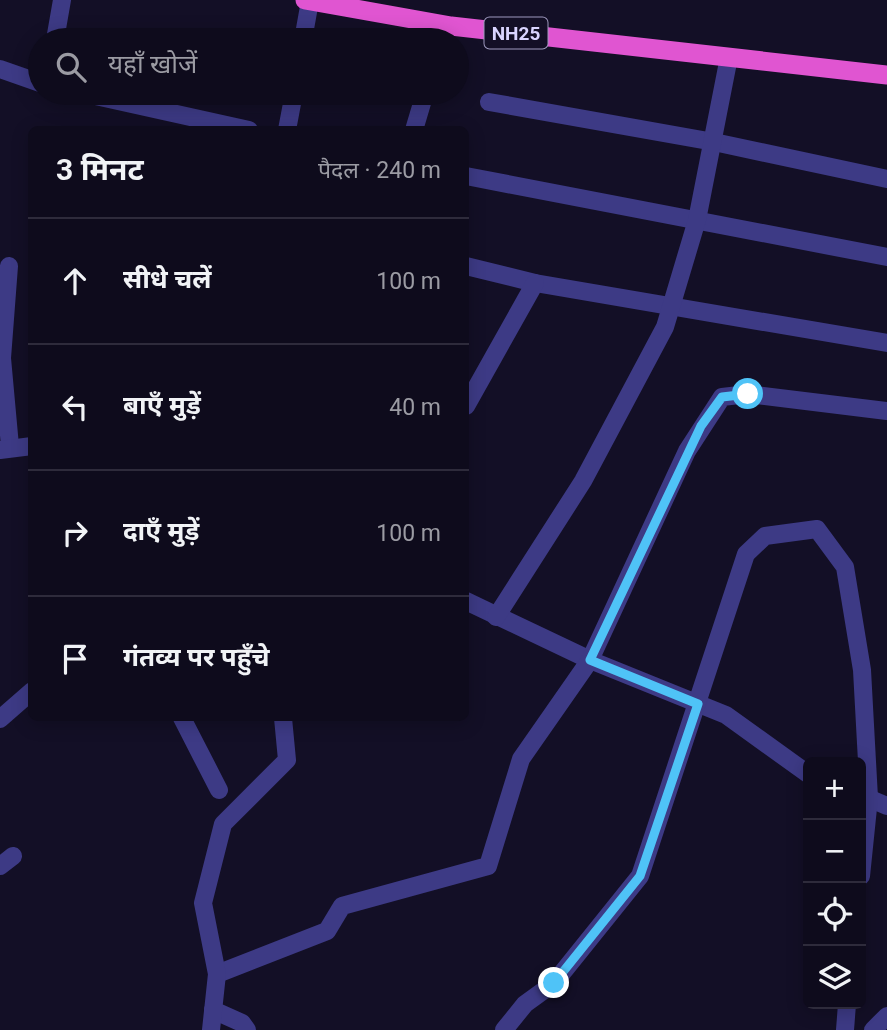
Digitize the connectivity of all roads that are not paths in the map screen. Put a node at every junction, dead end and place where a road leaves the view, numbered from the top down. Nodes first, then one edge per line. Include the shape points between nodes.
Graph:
1 (62, 0) edge
2 (308, 0) edge
3 (57, 28) edge
4 (304, 28) edge
5 (428, 28) edge
6 (469, 35) edge
7 (729, 57) junction
8 (0, 69) edge
9 (887, 75) edge
10 (28, 79) edge
11 (489, 102) dead end
12 (120, 105) edge
13 (292, 105) edge
14 (421, 105) edge
15 (175, 122) edge
16 (212, 126) edge
17 (288, 126) edge
18 (415, 126) edge
19 (714, 142) junction
20 (469, 177) edge
21 (887, 179) edge
22 (697, 220) junction
23 (887, 257) edge
24 (9, 267) dead end
25 (469, 267) edge
26 (535, 283) junction
27 (671, 306) junction
28 (887, 343) edge
29 (469, 401) edge
30 (887, 411) edge
31 (28, 446) edge
32 (5, 448) edge
33 (469, 603) edge
34 (496, 617) junction
35 (590, 660) junction
36 (28, 694) edge
37 (698, 704) junction
38 (0, 719) edge
39 (184, 721) edge
40 (283, 721) edge
41 (864, 757) edge
42 (803, 770) edge
43 (219, 790) dead end
44 (866, 797) edge
45 (887, 806) edge
46 (217, 974) junction
47 (847, 1009) edge
48 (213, 1010) junction
49 (887, 1016) edge
50 (211, 1030) edge
51 (247, 1030) edge
52 (504, 1030) edge
53 (845, 1030) edge
54 (873, 1030) edge

1 - 3 street
2 - 4 street
2 - 5 highway, NH25
6 - 7 highway, NH25
7 - 9 highway, NH25
7 - 19 street
8 - 10 street
11 - 19 street
12 - 15 street
13 - 17 street
14 - 18 street
15 - 16 street
19 - 21 street
19 - 22 street
20 - 22 street
22 - 23 street
22 - 27 street
24 - 32 street via 2,358
25 - 26 street
26 - 27 street
26 - 29 street
27 - 28 street
27 - 34 street via 665,327 583,481
30 - 35 street via 748,394 722,397 687,452
31 - 32 street
33 - 34 street
34 - 35 street
35 - 37 street
35 - 46 street via 521,759 488,866 342,906 327,931
36 - 38 street
37 - 41 street via 746,554 765,536 817,529 845,567 862,670
37 - 42 street via 726,715
37 - 52 street via 640,876 554,983 525,1004
39 - 43 street
40 - 46 street via 287,760 223,824 203,903
44 - 45 street
46 - 48 street
47 - 53 street
48 - 50 street
48 - 51 street
49 - 54 street

